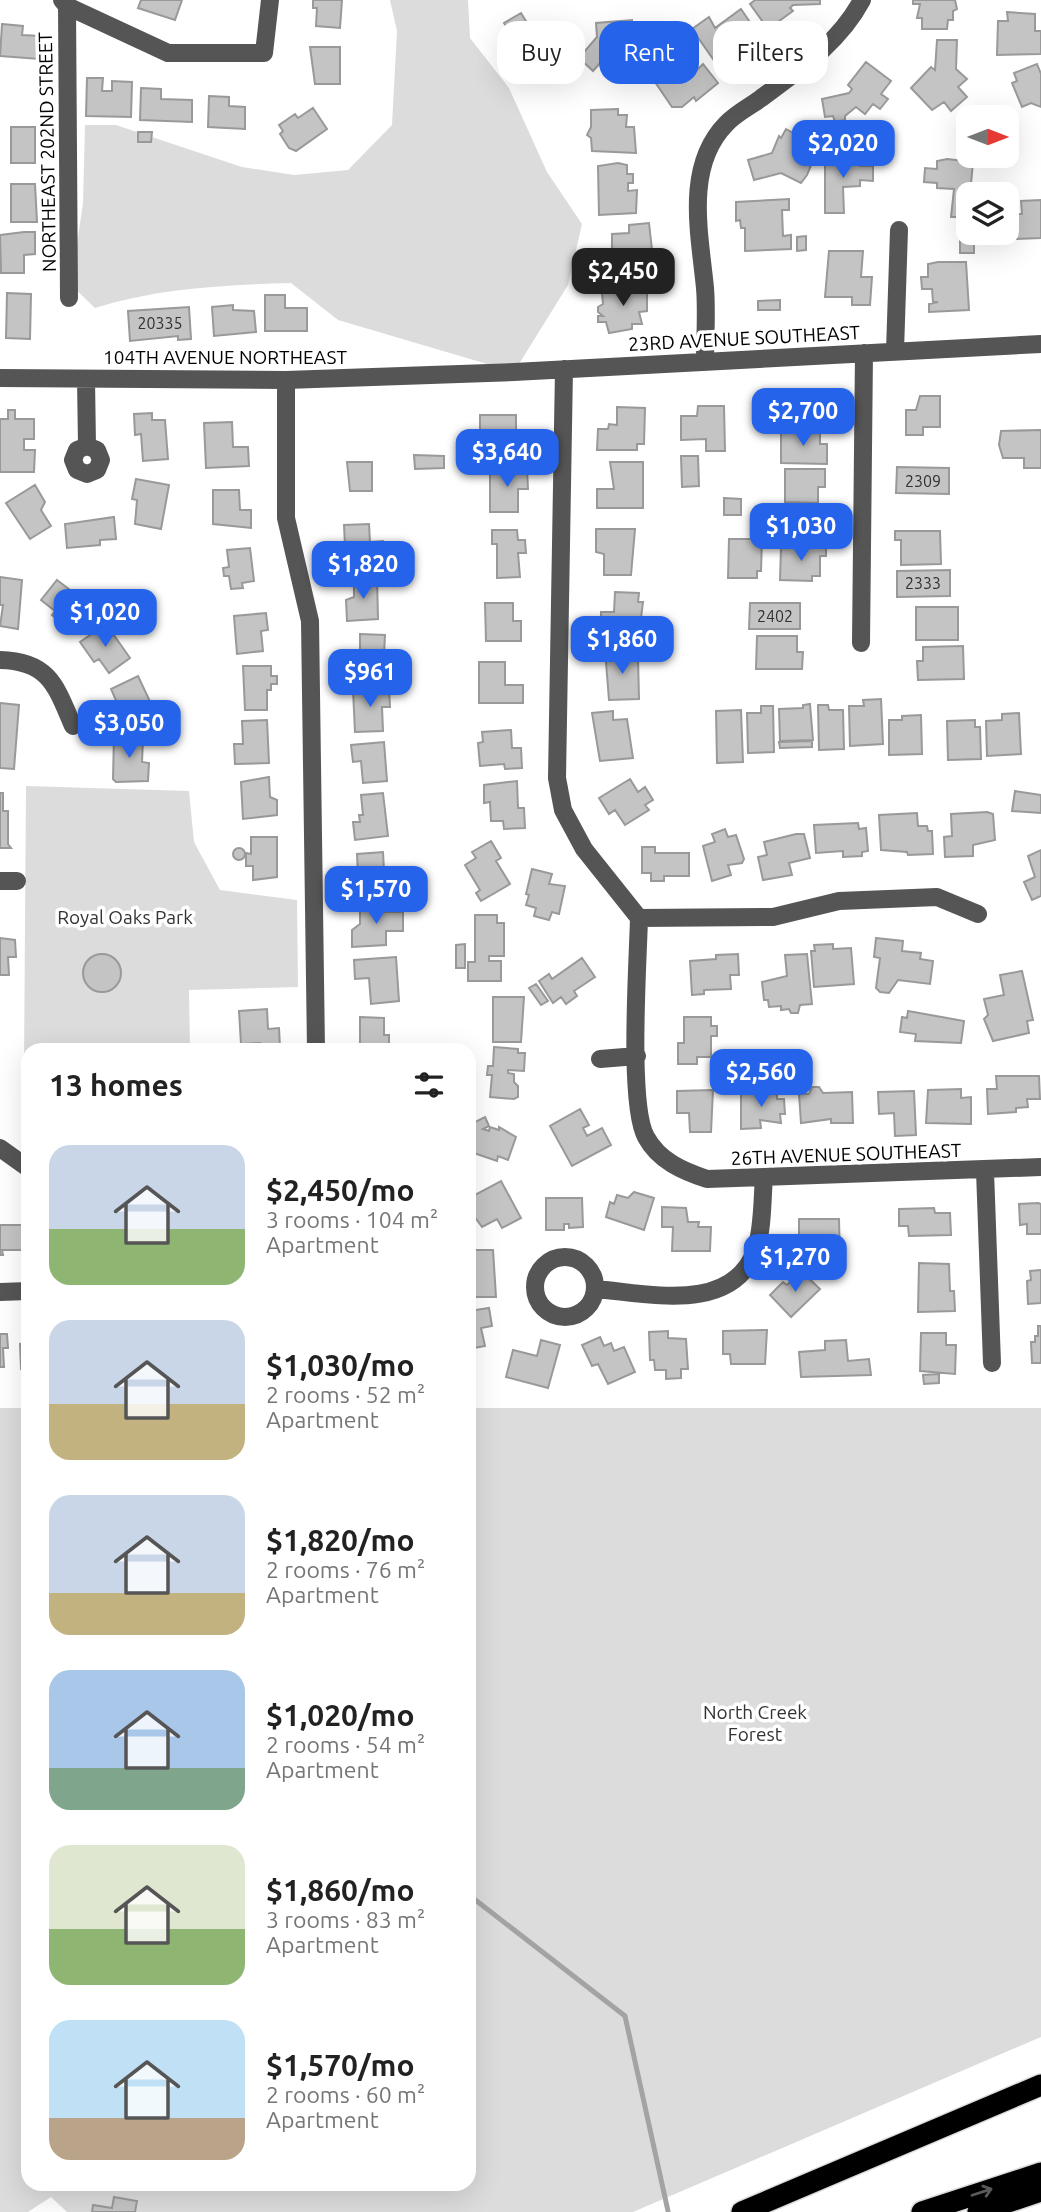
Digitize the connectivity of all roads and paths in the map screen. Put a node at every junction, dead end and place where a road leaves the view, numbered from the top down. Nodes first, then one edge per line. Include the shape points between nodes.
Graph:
1 (270, 0) edge
2 (862, 0) edge
3 (65, 3) edge
4 (899, 230) dead end
5 (69, 298) dead end
6 (1041, 344) edge
7 (895, 351) junction
8 (864, 353) junction
9 (705, 362) junction
10 (564, 369) junction
11 (450, 374) joint
12 (0, 378) edge
13 (86, 379) junction
14 (286, 380) junction
15 (87, 446) dead end
16 (861, 643) dead end
17 (0, 660) edge
18 (73, 726) dead end
19 (978, 914) dead end
20 (639, 918) junction
21 (316, 1043) edge
22 (637, 1056) junction
23 (600, 1059) dead end
24 (0, 1148) edge
25 (21, 1163) edge
26 (1041, 1167) edge
27 (985, 1171) junction
28 (764, 1178) junction
29 (596, 1289) dead end
30 (21, 1291) edge
31 (0, 1292) edge
32 (992, 1363) dead end
33 (1041, 2085) edge
34 (1041, 2100) edge
35 (1041, 2173) edge
36 (1041, 2191) edge
37 (742, 2212) edge
38 (778, 2212) edge
39 (922, 2212) edge
40 (978, 2212) edge

1 - 3 street via 264,53 168,53
2 - 9 street via 830,45 725,124 709,150 698,185
3 - 5 street, NORTHEAST 202ND STREET
4 - 7 street
6 - 7 street, 23RD AVENUE SOUTHEAST
7 - 8 street, 23RD AVENUE SOUTHEAST
8 - 9 street, 23RD AVENUE SOUTHEAST
8 - 16 street
9 - 10 street, 23RD AVENUE SOUTHEAST
10 - 11 street, 23RD AVENUE SOUTHEAST
10 - 20 street via 557,778 563,810 584,849
11 - 14 street, 104TH AVENUE NORTHEAST
12 - 13 street, 104TH AVENUE NORTHEAST
13 - 14 street, 104TH AVENUE NORTHEAST
13 - 15 street
14 - 21 street via 286,518 310,621
17 - 18 street via 22,661 39,669 56,686
19 - 20 street via 937,897 839,901 773,917
20 - 22 street
22 - 23 street
22 - 28 street, 26TH AVENUE SOUTHEAST via 639,1113 645,1136 659,1155 681,1170 707,1179
24 - 25 street
26 - 27 street, 26TH AVENUE SOUTHEAST
27 - 28 street, 26TH AVENUE SOUTHEAST
27 - 32 street
28 - 29 street via 755,1251 731,1281 714,1292 687,1296
30 - 31 street
33 - 37 highway
34 - 38 highway
39 -> 35 highway
36 - 40 highway

